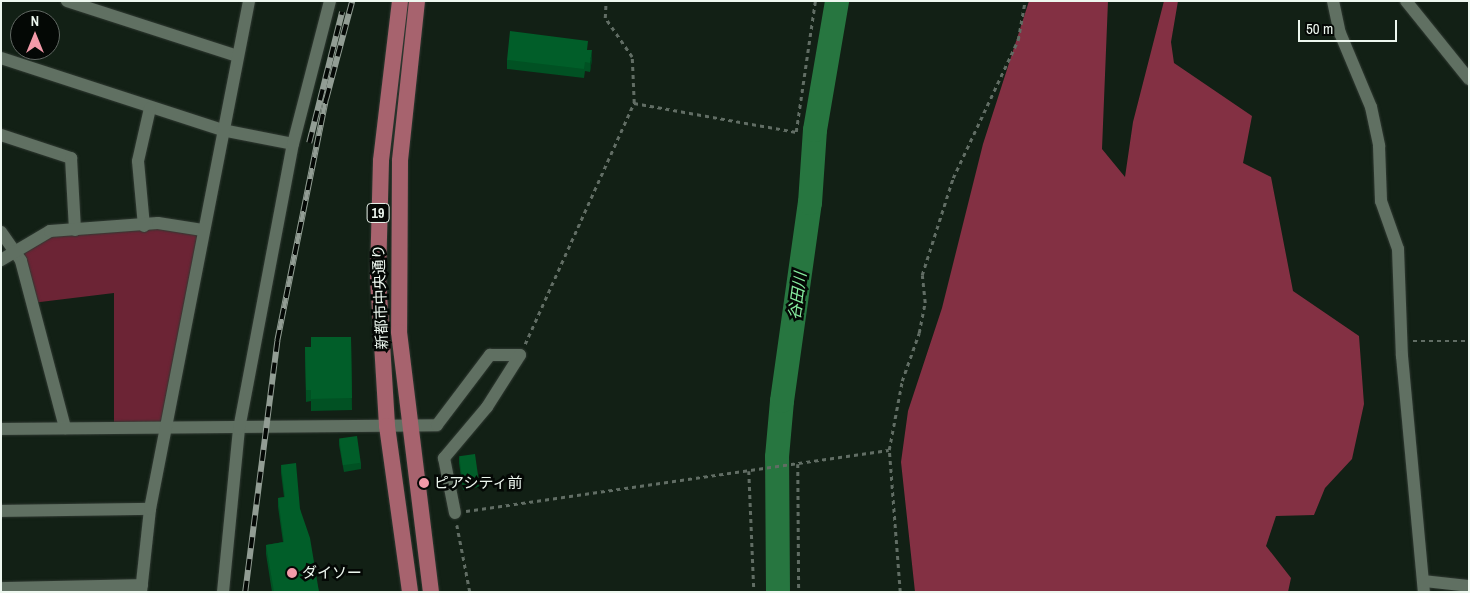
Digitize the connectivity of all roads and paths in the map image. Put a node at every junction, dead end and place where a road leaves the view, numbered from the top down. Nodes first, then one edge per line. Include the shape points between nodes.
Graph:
1 (67, 1) edge
2 (249, 1) edge
3 (330, 1) edge
4 (400, 1) edge
5 (417, 1) edge
6 (606, 1) edge
7 (815, 1) edge
8 (1025, 1) edge
9 (1333, 1) edge
10 (1406, 1) edge
11 (236, 56) junction
12 (1, 58) edge
13 (1469, 79) edge
14 (634, 103) junction
15 (150, 108) junction
16 (222, 130) junction
17 (1, 135) edge
18 (293, 144) junction
19 (144, 226) junction
20 (74, 230) junction
21 (202, 230) junction
22 (1, 232) edge
23 (15, 251) junction
24 (1, 260) edge
25 (1402, 340) junction
26 (1469, 341) edge
27 (520, 355) junction
28 (387, 426) junction
29 (407, 426) junction
30 (65, 428) junction
31 (1, 429) edge
32 (166, 429) junction
33 (239, 429) junction
34 (889, 450) junction
35 (796, 464) junction
36 (751, 471) junction
37 (150, 509) junction
38 (1, 511) edge
39 (455, 513) junction
40 (1424, 586) edge
41 (1469, 586) edge
42 (1, 588) edge
43 (141, 588) edge
44 (223, 592) edge
45 (410, 592) edge
46 (431, 592) edge
47 (470, 592) edge
48 (754, 592) edge
49 (799, 592) edge
50 (900, 592) edge

1 - 11 street
2 - 11 street
3 - 18 street
4 - 28 main road, 新都市中央通り / 19 via 378,230
5 - 29 main road, 新都市中央通り / 19 via 405,95 398,227 399,332
6 - 14 path via 605,18 632,57
7 - 14 path via 796,132
8 - 34 path via 1018,40 936,221 922,275 925,303 919,333 902,381
9 - 25 street via 1380,146 1381,201 1398,249
10 - 13 street
11 - 16 street
12 - 15 street
14 - 27 path
15 - 16 street
15 - 19 street via 138,161
16 - 18 street
16 - 21 street
17 - 20 street via 71,158
18 - 33 street
19 - 20 street
19 - 21 street
20 - 23 street via 50,231
21 - 32 street
22 - 23 street
23 - 24 street
23 - 30 street
25 - 26 path
25 - 40 street
27 - 29 street via 490,355 437,425
27 - 39 street via 487,407 444,458
28 - 29 street
28 - 33 street
28 - 45 main road, 新都市中央通り / 19
29 - 46 main road, 新都市中央通り / 19
30 - 31 street
30 - 32 street
32 - 33 street
32 - 37 street
33 - 44 street
34 - 35 path
34 - 50 path
35 - 36 path
35 - 49 path
36 - 39 path
36 - 48 path
37 - 38 street
37 - 43 street
39 - 47 path
40 - 41 street
42 - 43 street

